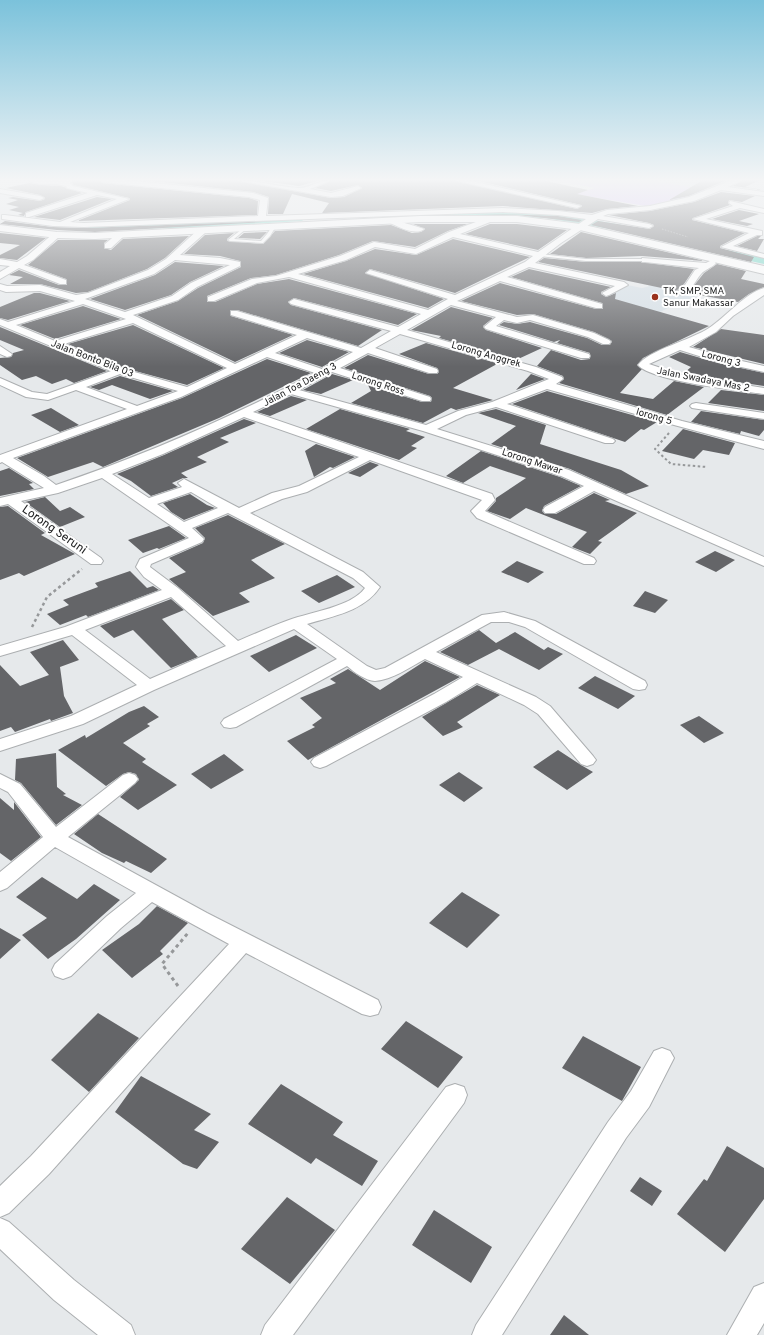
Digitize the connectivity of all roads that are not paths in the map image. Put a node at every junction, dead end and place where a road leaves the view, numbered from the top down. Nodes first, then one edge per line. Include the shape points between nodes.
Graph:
1 (50, 242) edge
2 (113, 242) edge
3 (189, 242) edge
4 (435, 242) edge
5 (487, 242) edge
6 (558, 242) edge
7 (649, 242) edge
8 (733, 242) edge
9 (108, 246) dead end
10 (540, 255) junction
11 (174, 256) junction
12 (764, 256) edge
13 (718, 259) junction
14 (645, 260) joint
15 (0, 262) edge
16 (528, 264) junction
17 (17, 265) junction
18 (709, 266) junction
19 (764, 270) edge
20 (370, 272) dead end
21 (289, 274) junction
22 (0, 276) edge
23 (500, 278) junction
24 (63, 282) dead end
25 (0, 287) edge
26 (764, 291) edge
27 (681, 292) dead end
28 (606, 293) dead end
29 (211, 299) dead end
30 (80, 300) junction
31 (453, 300) junction
32 (294, 302) dead end
33 (599, 306) dead end
34 (234, 313) dead end
35 (430, 314) junction
36 (503, 316) junction
37 (129, 318) junction
38 (4, 324) edge
39 (400, 331) junction
40 (304, 336) junction
41 (606, 342) dead end
42 (55, 344) junction
43 (679, 348) junction
44 (365, 351) junction
45 (267, 354) junction
46 (585, 356) dead end
47 (235, 368) junction
48 (764, 369) edge
49 (326, 370) junction
50 (120, 371) junction
51 (433, 371) dead end
52 (0, 381) edge
53 (546, 385) junction
54 (77, 387) junction
55 (187, 390) junction
56 (288, 390) junction
57 (764, 391) edge
58 (426, 399) dead end
59 (496, 404) junction
60 (696, 406) dead end
61 (136, 409) junction
62 (244, 413) junction
63 (764, 416) edge
64 (427, 429) junction
65 (609, 441) dead end
66 (764, 445) edge
67 (370, 456) junction
68 (2, 458) edge
69 (103, 473) junction
70 (596, 485) junction
71 (54, 490) junction
72 (6, 501) edge
73 (147, 503) junction
74 (550, 510) dead end
75 (234, 511) junction
76 (182, 527) junction
77 (96, 561) road end
78 (590, 561) dead end
79 (764, 562) edge
80 (173, 591) junction
81 (296, 622) junction
82 (70, 630) junction
83 (237, 647) junction
84 (0, 651) edge
85 (425, 653) junction
86 (349, 659) junction
87 (476, 676) junction
88 (639, 685) dead end
89 (148, 686) junction
90 (230, 723) dead end
91 (0, 745) edge
92 (587, 760) dead end
93 (320, 762) dead end
94 (129, 779) dead end
95 (0, 780) edge
96 (54, 838) junction
97 (0, 883) edge
98 (152, 891) junction
99 (243, 942) junction
100 (63, 970) dead end
101 (370, 1007) dead end
102 (662, 1058) dead end
103 (455, 1095) dead end
104 (0, 1204) edge
105 (0, 1231) edge
106 (764, 1297) edge
107 (121, 1335) edge
108 (275, 1335) edge
109 (486, 1335) edge
110 (741, 1335) edge

1 - 17 street
2 - 9 street
3 - 11 street
4 - 21 street via 416,252 374,244 333,262
5 - 10 street
6 - 10 street, Jalan Toa Daeng 3
7 - 13 main road
8 - 12 street via 725,247
10 - 14 lane via 586,260
10 - 16 street, Jalan Toa Daeng 3
11 - 30 street via 150,272
11 - 37 street via 237,264 194,285 175,298
13 - 18 street
13 - 19 main road
14 - 18 street
15 - 17 street
16 - 23 street, Jalan Toa Daeng 3
16 - 28 street via 624,285
17 - 22 street
17 - 24 street
18 - 27 street via 698,272 688,287
20 - 31 street
21 - 29 street via 255,281
21 - 35 street
23 - 31 street, Jalan Toa Daeng 3
23 - 33 street
25 - 30 street via 40,288
26 - 43 street via 730,314 713,330
30 - 37 street
30 - 38 street
31 - 35 street, Jalan Toa Daeng 3
31 - 36 street
32 - 39 street
34 - 40 street
35 - 39 street, Jalan Toa Daeng 3
36 - 41 street via 518,320 530,317
36 - 46 street via 489,327
37 - 42 street
37 - 47 street
38 - 42 street, Jalan Bonto Bila 03
39 - 44 street, Jalan Toa Daeng 3
39 - 53 street, Lorong Anggrek via 558,379
40 - 44 street
40 - 45 street
42 - 50 street, Jalan Bonto Bila 03
43 - 48 street, Lorong 3
43 - 57 street, Jalan Swadaya Mas 2 via 648,360 644,366 702,382
44 - 49 street, Jalan Toa Daeng 3
44 - 51 street
45 - 47 street
45 - 49 street, Lorong Ross
47 - 55 street
49 - 56 street, Jalan Toa Daeng 3
49 - 58 street, Lorong Ross
50 - 54 street
50 - 55 street, Jalan Bonto Bila 03
52 - 54 street via 40,397 54,396
53 - 59 street
53 - 66 street, lorong 5
54 - 61 street
55 - 61 street
56 - 62 street, Jalan Toa Daeng 3
56 - 64 street, Lorong Mawar
59 - 64 street via 462,413
59 - 65 street
60 - 63 street
61 - 68 street
62 - 67 street
62 - 69 street, Jalan Toa Daeng 3
64 - 70 street, Lorong Mawar via 516,456
67 - 75 street via 303,489
67 - 78 street via 487,497 489,500 478,511 482,515
68 - 71 street via 40,479
69 - 71 street, Jalan Toa Daeng 3
69 - 73 street
70 - 74 street
70 - 79 street, Lorong Mawar
71 - 72 street, Jalan Toa Daeng 3
72 - 77 street, Lorong Seruni
73 - 75 street via 188,485
73 - 76 street
75 - 76 street
75 - 81 street via 358,575 373,587 369,594 352,604
76 - 80 street via 197,539 144,562 143,567
80 - 82 street
80 - 83 street
81 - 83 street
81 - 86 street
82 - 84 street
82 - 89 street via 87,637
83 - 89 street
85 - 86 street via 382,675 375,676 360,669
85 - 87 street
85 - 88 street via 487,618 511,617 530,624
86 - 90 street
87 - 92 street via 544,710
87 - 93 street
89 - 91 street via 77,720
94 - 96 street
95 - 96 street via 14,788
96 - 97 street
96 - 98 street
98 - 99 street
98 - 100 street via 114,922
99 - 101 street
99 - 104 street via 40,1165
102 - 109 street via 640,1099 617,1130
103 - 108 street
105 - 107 street via 64,1290
106 - 110 street

